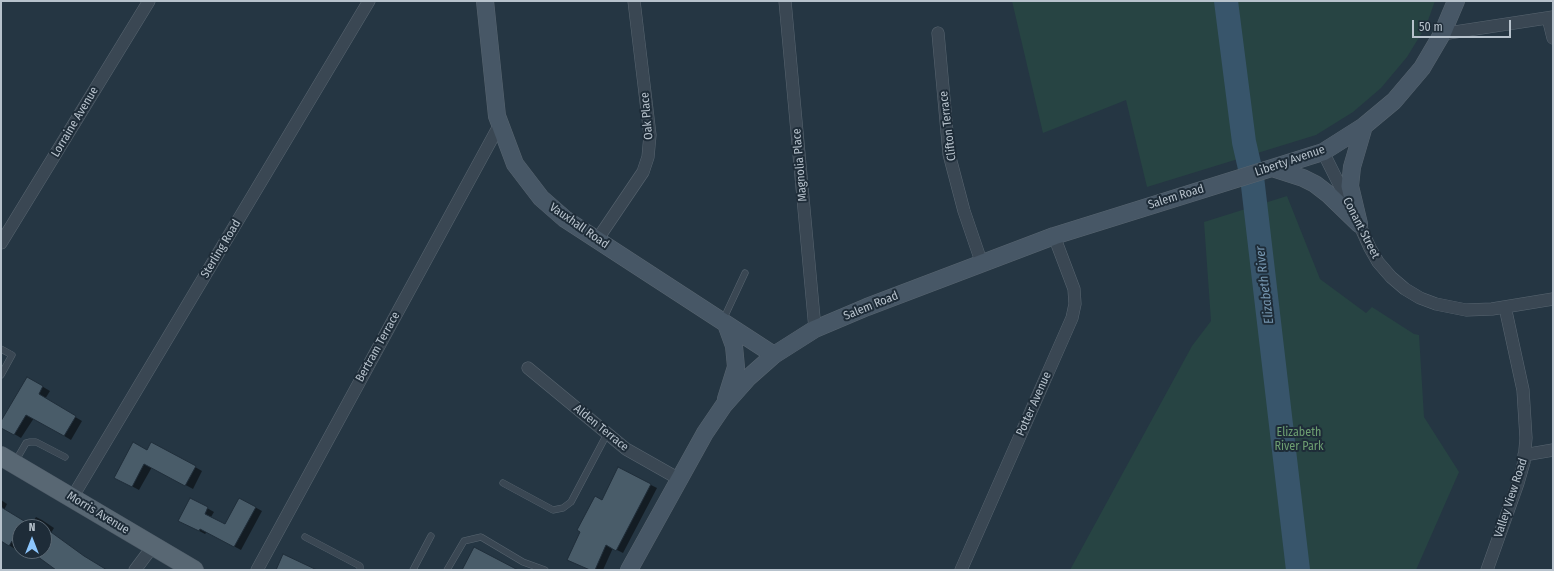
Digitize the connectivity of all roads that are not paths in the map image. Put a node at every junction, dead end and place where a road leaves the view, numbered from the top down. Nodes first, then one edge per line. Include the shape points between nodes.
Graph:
1 (149, 1) edge
2 (369, 1) edge
3 (486, 1) edge
4 (634, 1) edge
5 (785, 1) edge
6 (1456, 1) edge
7 (1551, 17) edge
8 (938, 33) dead end
9 (1442, 34) junction
10 (1553, 38) edge
11 (500, 124) junction
12 (1364, 126) junction
13 (1323, 152) junction
14 (1272, 168) junction
15 (1220, 183) joint
16 (1359, 224) junction
17 (1054, 236) junction
18 (597, 240) junction
19 (1, 243) edge
20 (982, 264) junction
21 (745, 273) dead end
22 (1553, 299) edge
23 (1505, 307) junction
24 (724, 323) junction
25 (815, 329) junction
26 (1, 349) edge
27 (774, 355) junction
28 (528, 368) dead end
29 (1, 375) edge
30 (724, 405) junction
31 (607, 434) junction
32 (1553, 450) edge
33 (1524, 455) junction
34 (65, 457) dead end
35 (8, 460) edge
36 (679, 479) junction
37 (503, 483) dead end
38 (72, 498) junction
39 (431, 536) dead end
40 (305, 537) dead end
41 (153, 546) junction
42 (135, 570) edge
43 (194, 570) edge
44 (257, 570) edge
45 (360, 570) edge
46 (413, 570) edge
47 (447, 570) edge
48 (542, 570) edge
49 (628, 570) edge
50 (961, 570) edge
51 (1487, 570) edge

1 - 19 street, Lorraine Avenue
2 - 38 street, Sterling Road
3 - 11 street, Vauxhall Road via 497,116
4 - 18 street, Oak Place via 650,135 648,157 643,172
5 - 25 street, Magnolia Place
6 - 9 street, Liberty Avenue
7 - 9 street
7 - 10 street
8 - 20 street, Clifton Terrace via 949,154 964,211
9 - 12 street, Liberty Avenue via 1422,68 1394,101
11 - 18 street, Vauxhall Road via 515,164 541,198 565,219
11 - 44 street, Bertram Terrace
12 - 13 street, Liberty Avenue
12 - 16 street via 1352,168 1350,186
13 - 14 street, Liberty Avenue
13 - 16 street, Conant Street
14 - 15 street, Liberty Avenue
14 - 16 street via 1315,184
15 - 17 street, Salem Road
16 - 23 street, Conant Street via 1378,262 1405,289 1420,298 1466,310
17 - 20 street, Salem Road
17 - 50 street, Potter Avenue via 1074,289 1075,304 1072,318
18 - 24 street, Vauxhall Road
20 - 25 street, Salem Road
21 - 24 lane
22 - 23 street, Conant Street
23 - 33 street, Valley View Road via 1523,390 1526,438
24 - 27 street, Vauxhall Road
24 - 30 street via 734,346 736,367
25 - 27 street, Salem Road
26 - 29 lane via 12,355
27 - 30 street, Salem Road via 748,378
28 - 31 street, Alden Terrace
30 - 36 street, Salem Road
31 - 36 street, Alden Terrace via 626,449
31 - 37 lane via 571,502 563,508 553,510
32 - 33 street
33 - 51 street, Valley View Road via 1518,483
34 - 35 lane via 36,442 30,442
35 - 38 main road, Morris Avenue
36 - 49 street, Salem Road
38 - 41 main road, Morris Avenue
39 - 46 lane
40 - 45 lane via 360,566
41 - 42 street
41 - 43 main road, Morris Avenue
47 - 48 lane via 464,541 481,537 523,562

